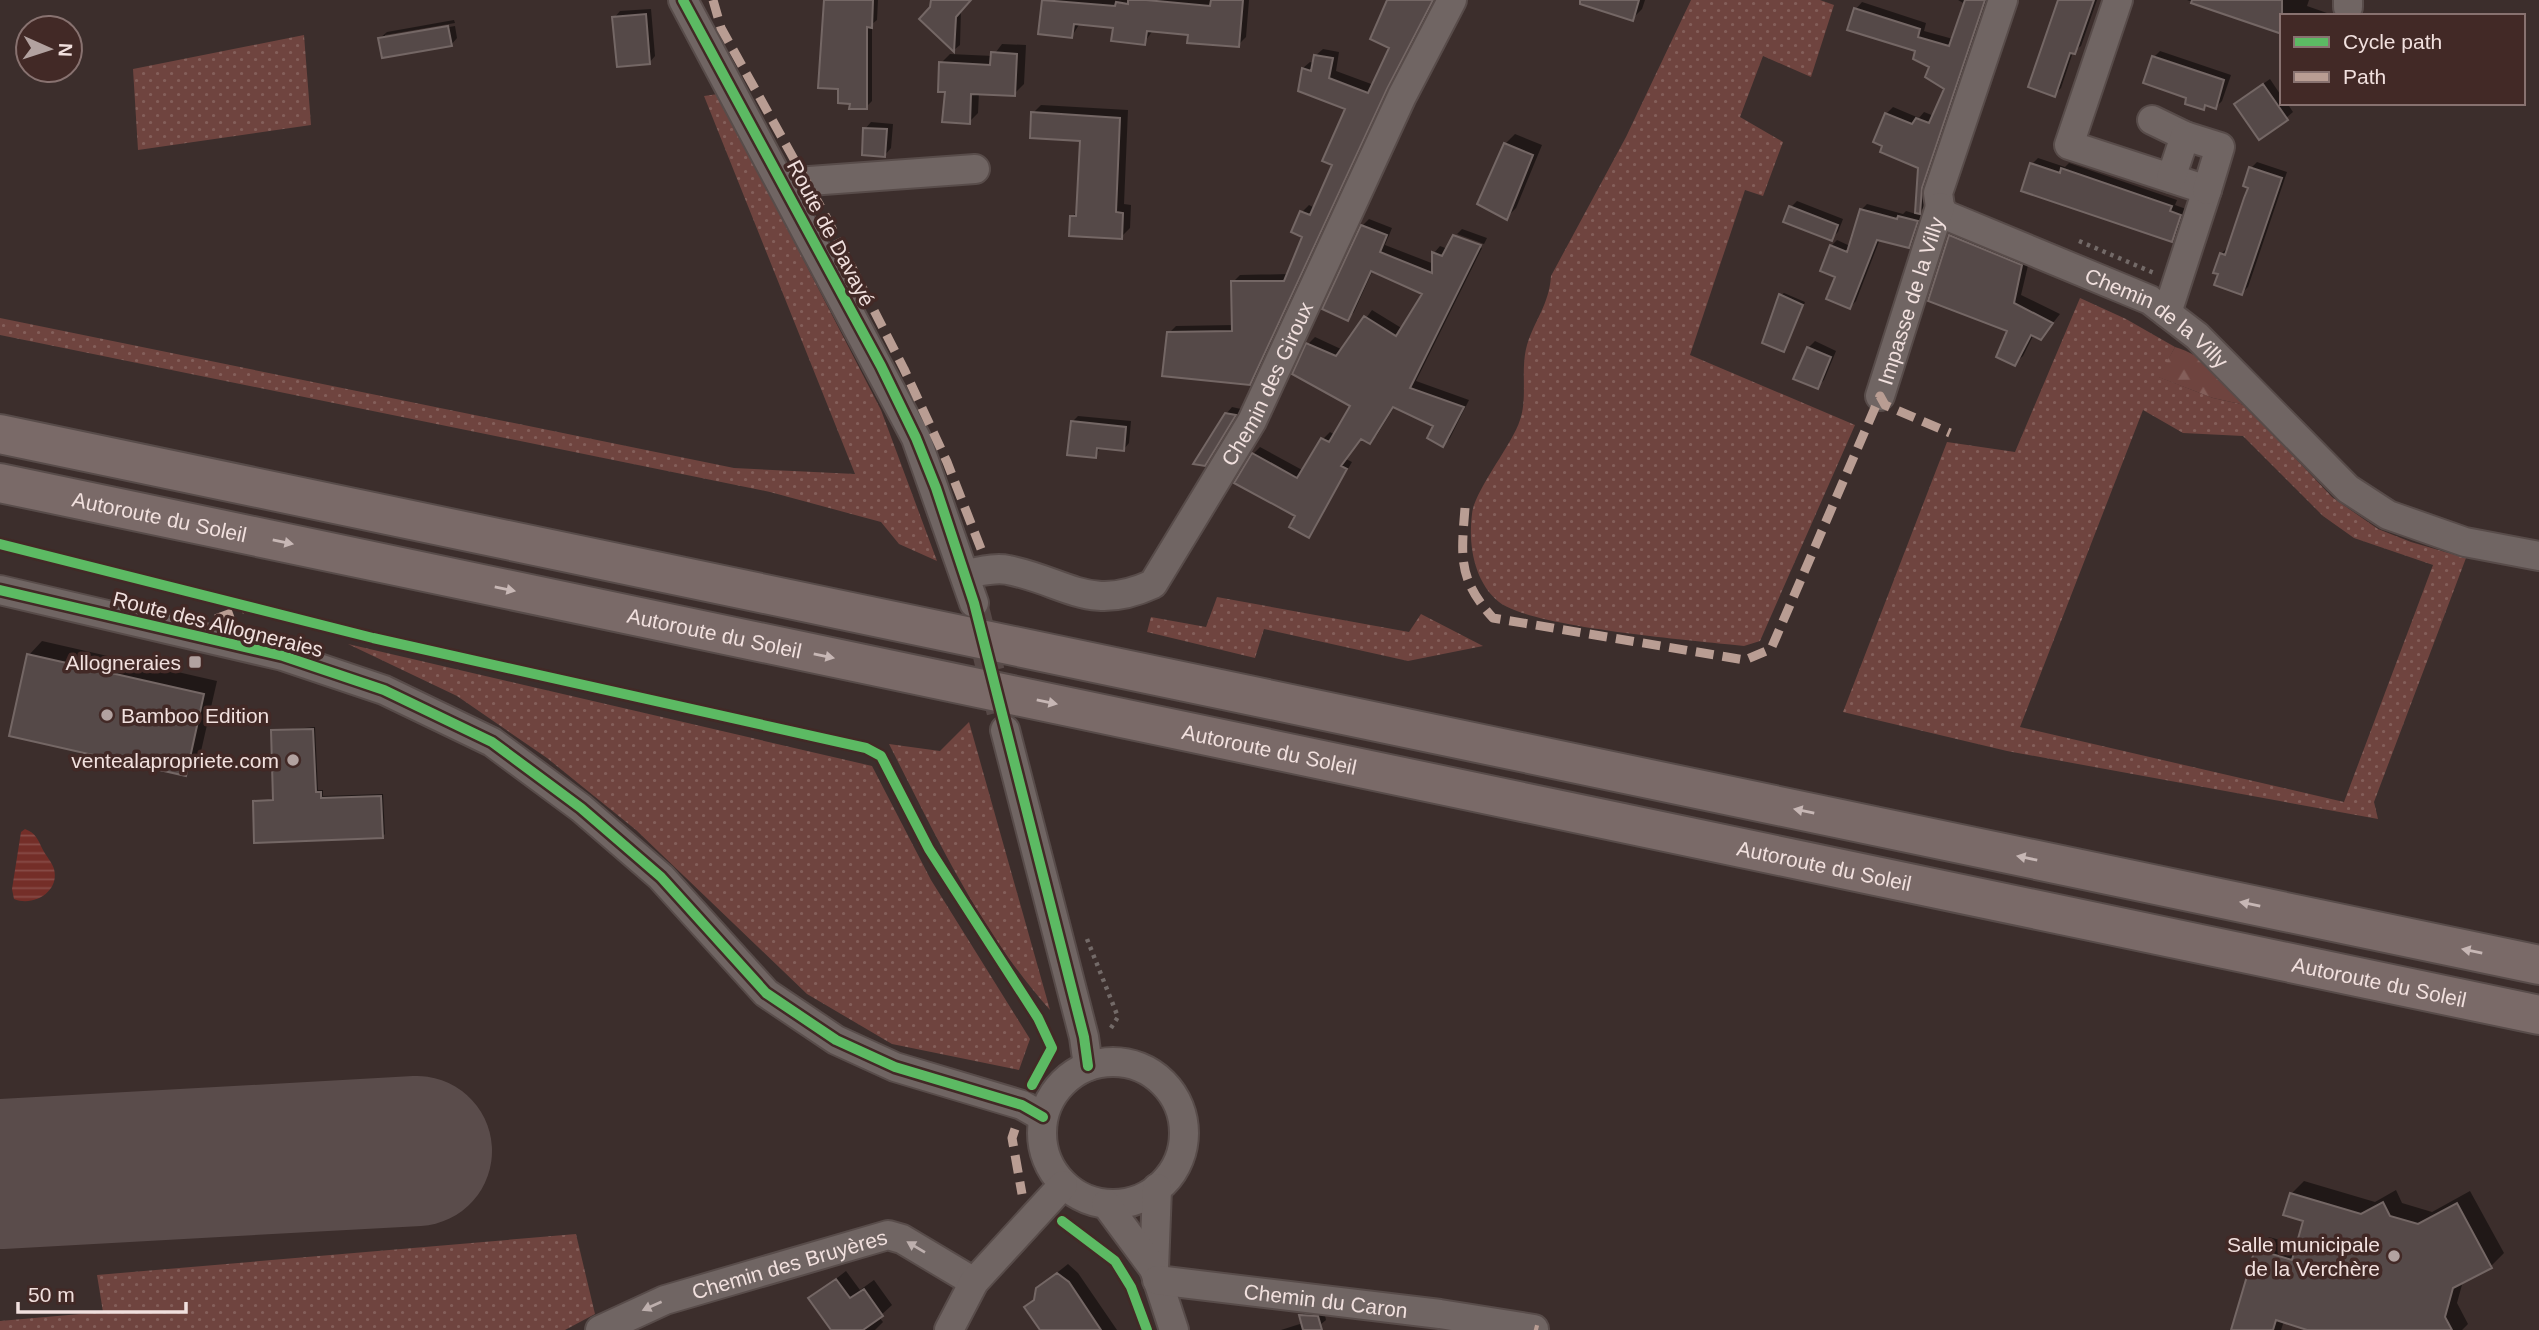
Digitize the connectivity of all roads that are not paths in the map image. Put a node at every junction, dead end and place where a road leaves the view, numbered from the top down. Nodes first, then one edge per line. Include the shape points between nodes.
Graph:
1 (683, 0) edge
2 (1452, 0) edge
3 (2003, 0) edge
4 (2118, 0) edge
5 (2152, 120) dead end
6 (2185, 136) junction
7 (975, 169) dead end
8 (2171, 178) junction
9 (782, 183) junction
10 (2207, 190) junction
11 (1940, 207) junction
12 (2166, 313) junction
13 (1880, 396) dead end
14 (0, 434) edge
15 (0, 484) edge
16 (2539, 556) edge
17 (965, 574) junction
18 (0, 590) edge
19 (974, 603) tunnel mouth
20 (1005, 730) tunnel mouth
21 (2539, 965) edge
22 (2539, 1015) edge
23 (1088, 1066) junction
24 (1043, 1117) junction
25 (1063, 1185) junction
26 (1157, 1188) junction
27 (1107, 1204) junction
28 (1156, 1275) junction
29 (974, 1282) junction
30 (1534, 1329) edge
31 (600, 1330) edge
32 (949, 1330) edge
33 (1174, 1330) edge

1 - 9 street, Route de Davayé
2 - 17 street, Chemin des Giroux via 1402,96 1252,421 1153,584 1129,595 1107,597 1072,592 1006,569
3 - 11 street via 1938,193
4 - 8 street via 2069,145
5 - 6 street
6 - 8 street
6 - 10 street via 2220,147
7 - 9 street
8 - 10 street
9 - 17 street, Route de Davayé via 916,438
10 - 12 street
11 - 12 street, Chemin de la Villy via 1945,215 2150,300
11 - 13 street, Impasse de la Villy
12 - 16 street, Chemin de la Villy via 2197,336 2358,495 2388,515 2465,542
21 -> 14 highway
15 -> 22 highway, Autoroute du Soleil
17 - 19 street, Route de Davayé
18 - 24 street, Route des Allogneraies via 283,656 384,690 492,742 581,808 661,877 776,1000 836,1040 895,1067 1022,1105
20 - 23 street
23 - 24 street via 1068,1077 1052,1095
23 - 26 street via 1132,1064 1152,1074 1179,1108 1182,1141 1172,1172
24 - 25 street via 1047,1161
25 - 27 street
25 - 29 street
26 - 27 street via 1142,1198
26 - 28 street
27 - 28 street
28 - 30 street, Chemin du Caron
28 - 33 street
29 -> 31 street, Chemin des Bruyères via 888,1235 665,1300
29 - 32 street

